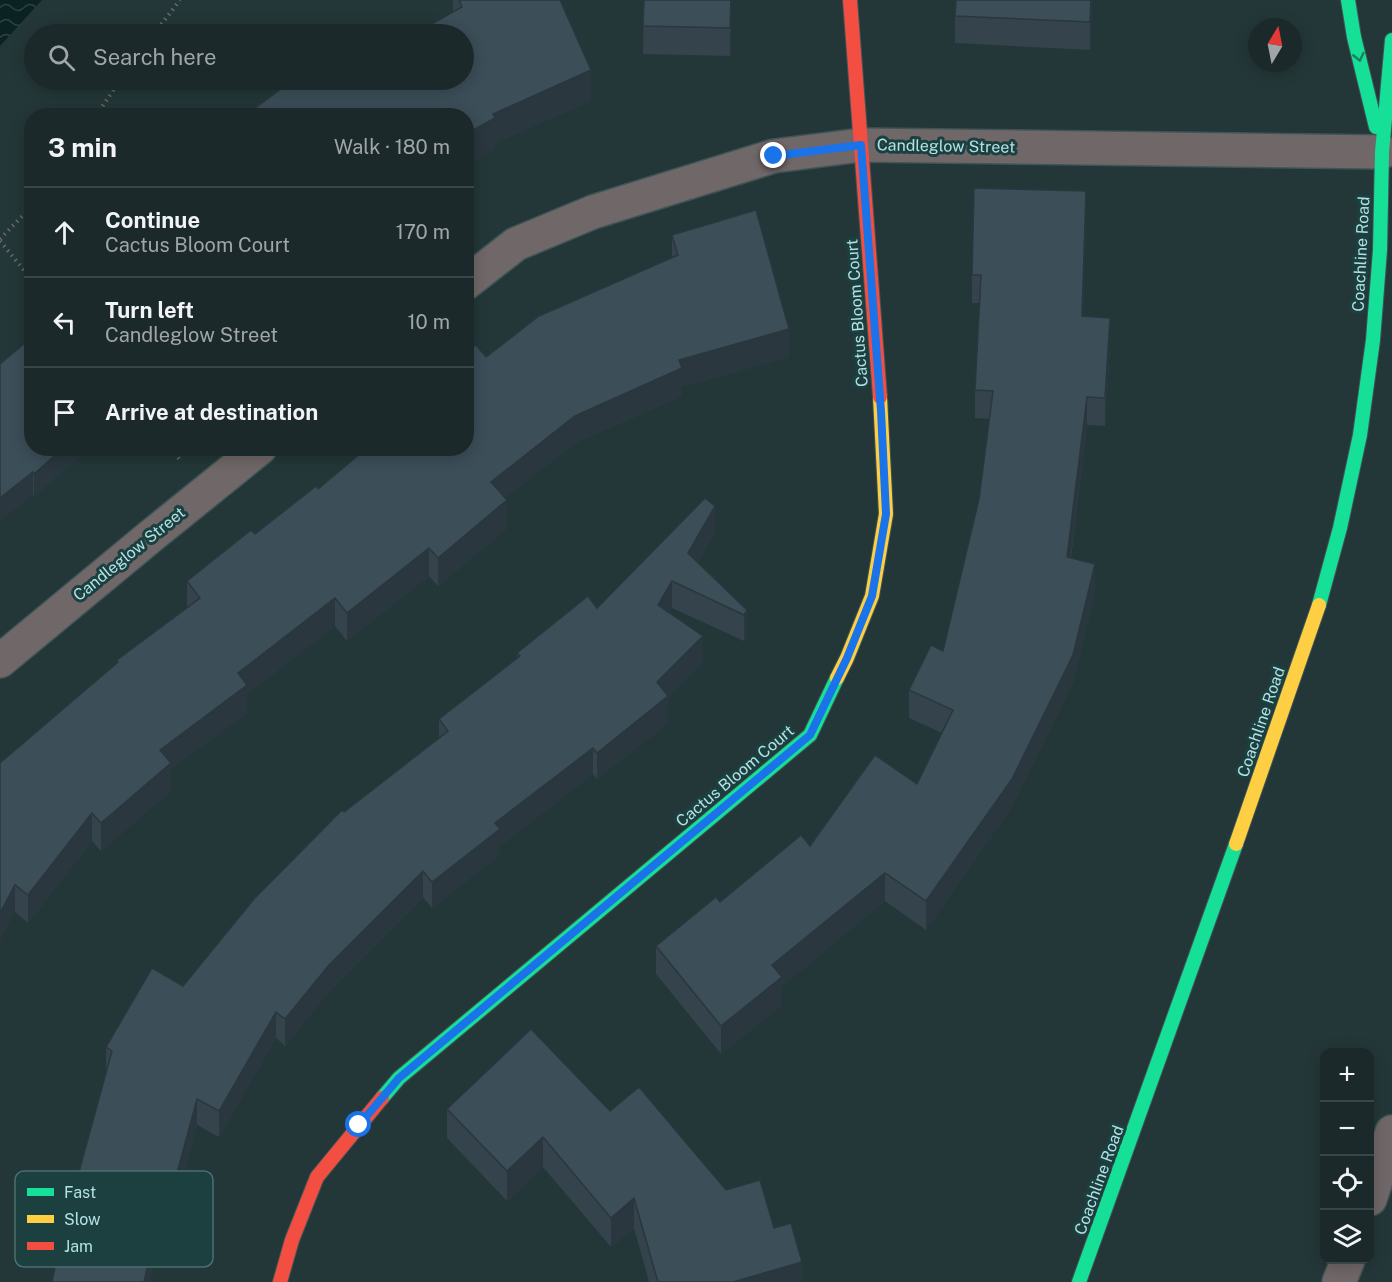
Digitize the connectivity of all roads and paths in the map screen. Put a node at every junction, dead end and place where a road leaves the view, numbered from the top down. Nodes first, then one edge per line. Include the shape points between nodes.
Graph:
1 (180, 0) edge
2 (850, 0) edge
3 (1348, 0) edge
4 (162, 24) edge
5 (1392, 40) edge
6 (113, 90) edge
7 (101, 108) edge
8 (861, 145) junction
9 (1382, 152) junction
10 (24, 214) edge
11 (0, 240) edge
12 (24, 270) edge
13 (474, 277) edge
14 (250, 456) edge
15 (0, 661) edge
16 (1392, 1132) edge
17 (1374, 1187) edge
18 (1346, 1264) edge
19 (280, 1282) edge
20 (1079, 1282) edge
21 (1339, 1282) edge

1 - 4 path
2 - 8 street, Cactus Bloom Court
3 -> 9 street, Coachline Road
5 - 9 street, Coachline Road
6 - 7 path
8 - 9 street, Candleglow Street
8 - 13 street, Candleglow Street via 774,156 593,212 516,243
8 - 19 street, Cactus Bloom Court via 886,514 872,596 810,735 399,1078 317,1177
9 - 20 street, Coachline Road via 1373,340 1360,435 1340,528 1287,699
10 - 11 path
11 - 12 path
14 - 15 street, Candleglow Street
16 - 17 street
18 - 21 street

